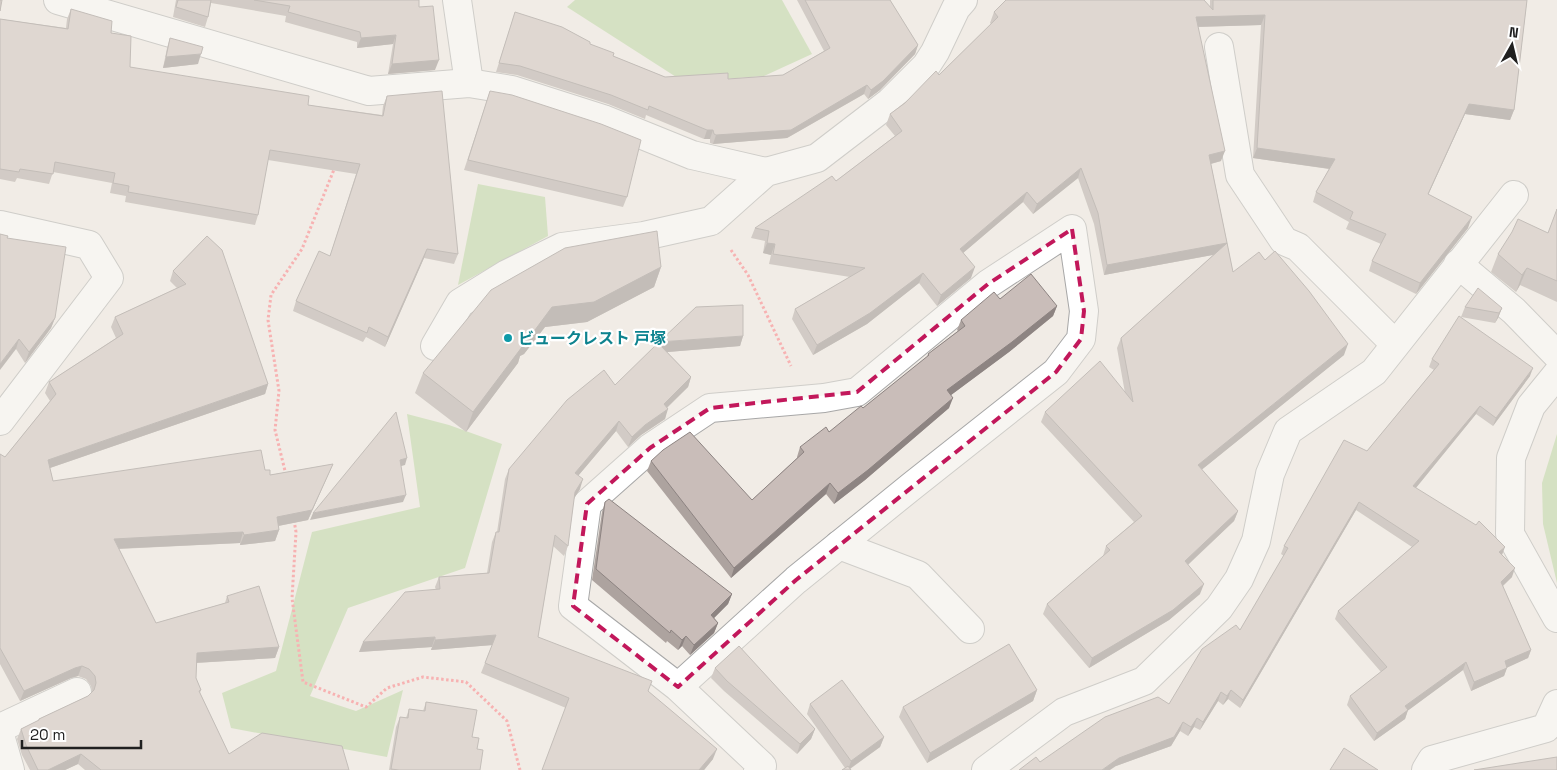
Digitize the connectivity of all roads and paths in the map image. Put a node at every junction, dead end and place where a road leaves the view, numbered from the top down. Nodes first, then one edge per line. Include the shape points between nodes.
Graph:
1 (58, 0) edge
2 (457, 0) edge
3 (963, 0) edge
4 (1219, 48) dead end
5 (469, 83) junction
6 (337, 162) edge
7 (766, 172) junction
8 (1514, 195) dead end
9 (711, 221) junction
10 (0, 225) edge
11 (1458, 264) junction
12 (1395, 344) junction
13 (435, 346) dead end
14 (1557, 355) edge
15 (1557, 374) edge
16 (807, 399) junction
17 (0, 421) edge
18 (286, 477) edge
19 (293, 513) edge
20 (839, 545) junction
21 (1557, 618) edge
22 (970, 629) dead end
23 (678, 688) junction
24 (77, 692) dead end
25 (1557, 704) edge
26 (0, 728) edge
27 (0, 735) edge
28 (10, 770) edge
29 (520, 770) edge
30 (758, 770) edge
31 (986, 770) edge
32 (1426, 770) edge

1 - 5 street via 369,90
2 - 5 street
3 - 7 street via 926,66 890,102 817,158
4 - 12 street via 1240,175 1284,241 1298,247
5 - 7 street via 512,90 603,119 692,155
6 - 18 path via 302,250 271,295 268,320 279,392 275,430
7 - 9 street
8 - 11 street
9 - 13 street via 644,236 562,247 507,274 460,303
9 - 16 path via 748,275
10 - 17 street via 89,245 109,278
11 - 12 street
11 - 14 street via 1514,311
12 - 31 street via 1374,372 1288,431 1270,474 1256,542 1240,579 1219,608 1144,682 1064,712
15 - 21 street via 1532,406 1511,458 1510,534
16 - 20 street via 857,392 988,284 1072,230 1084,311 1080,339 1056,372
16 - 23 street via 710,408 650,448 587,504 573,606
19 - 29 path via 296,532 292,598 303,682 366,707 387,688 423,677 466,682 507,721
20 - 22 street via 918,575
20 - 23 street
23 - 30 street via 762,766
24 - 26 street
25 - 32 street via 1546,728 1432,760
27 - 28 street

